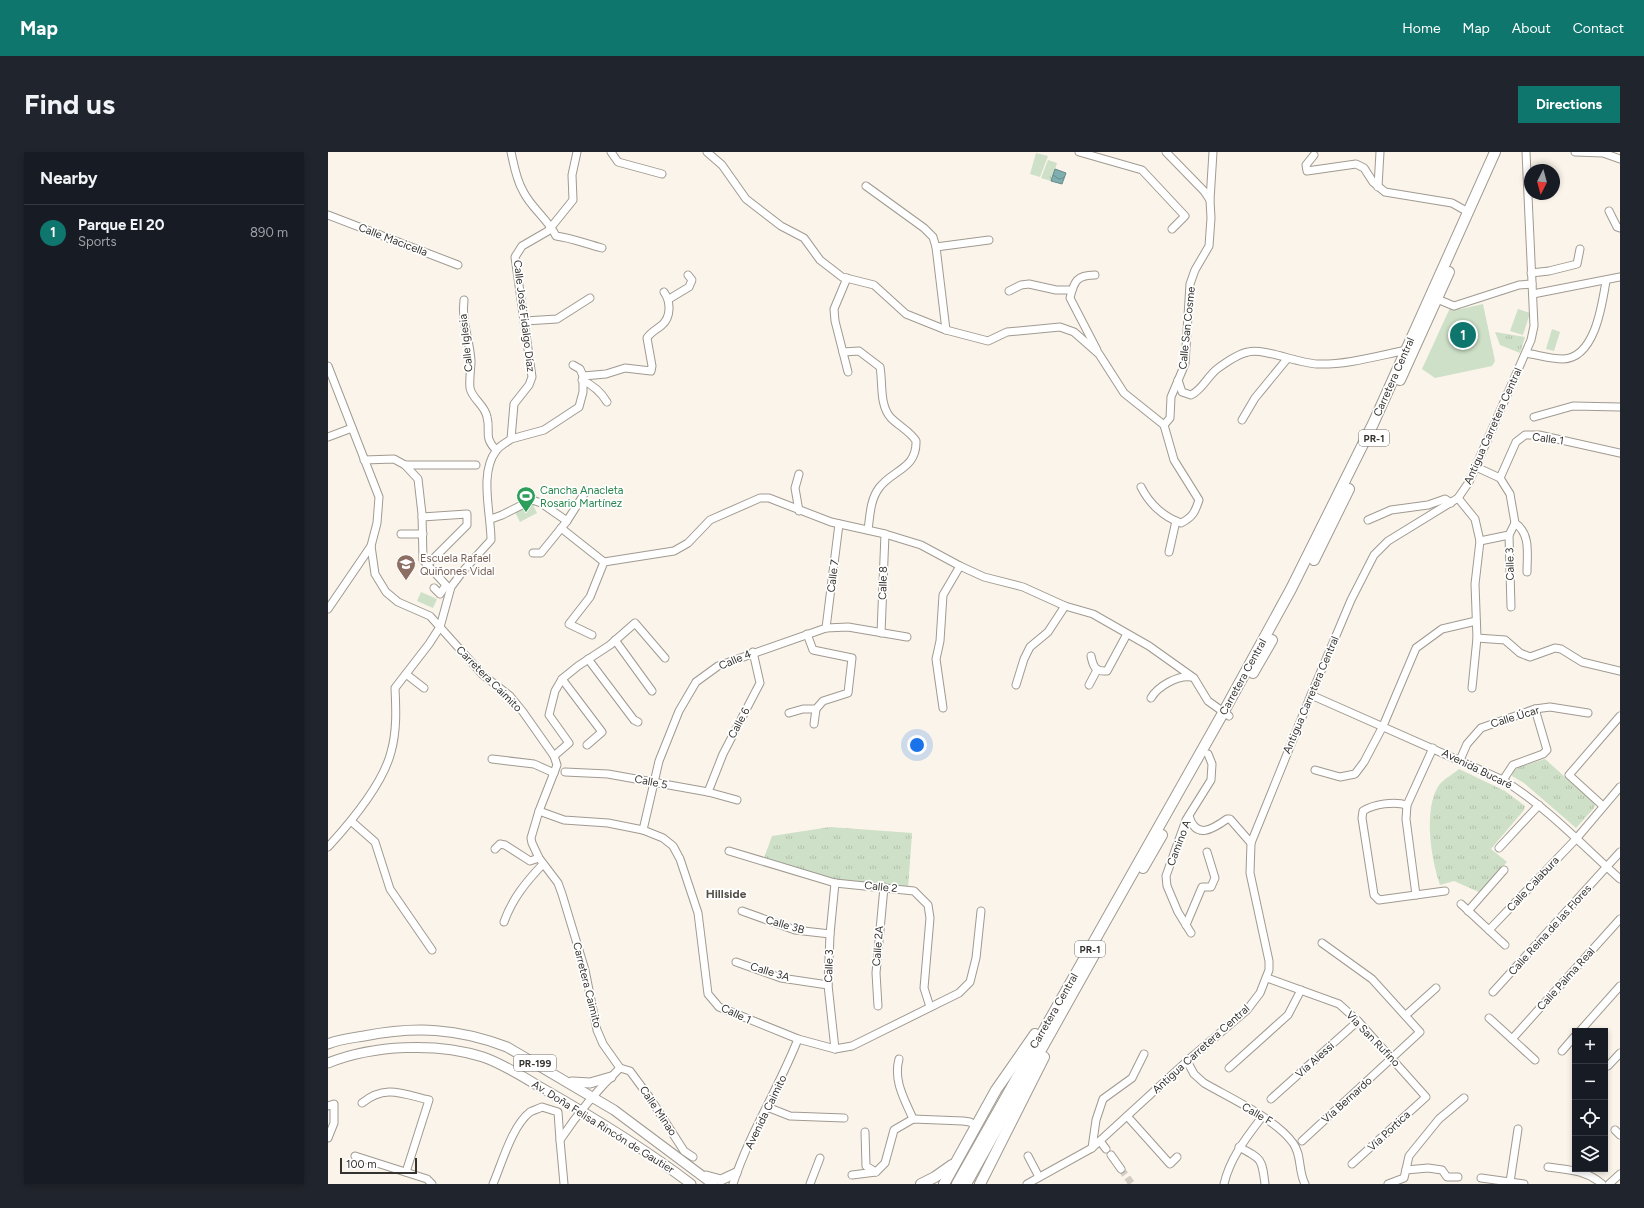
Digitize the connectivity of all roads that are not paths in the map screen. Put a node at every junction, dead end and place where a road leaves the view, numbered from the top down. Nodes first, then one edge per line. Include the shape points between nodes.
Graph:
1 (511, 152) edge
2 (577, 152) edge
3 (611, 152) edge
4 (707, 152) edge
5 (1079, 152) edge
6 (1166, 152) edge
7 (1213, 152) edge
8 (1380, 152) edge
9 (1494, 152) edge
10 (1502, 152) edge
11 (1526, 152) edge
12 (1575, 152) edge
13 (1314, 155) dead end
14 (1620, 159) edge
15 (662, 174) dead end
16 (866, 186) dead end
17 (1378, 187) junction
18 (1210, 200) junction
19 (1468, 212) junction
20 (1609, 212) dead end
21 (328, 214) edge
22 (552, 226) junction
23 (1620, 228) edge
24 (1172, 229) dead end
25 (989, 240) dead end
26 (936, 247) junction
27 (602, 248) dead end
28 (1580, 249) dead end
29 (458, 265) dead end
30 (1531, 273) junction
31 (688, 275) dead end
32 (1095, 275) dead end
33 (1620, 277) edge
34 (847, 278) junction
35 (1606, 281) junction
36 (1532, 284) junction
37 (1072, 290) junction
38 (1010, 291) dead end
39 (1533, 294) junction
40 (590, 298) dead end
41 (1437, 299) junction
42 (464, 300) dead end
43 (525, 322) junction
44 (946, 330) junction
45 (1410, 351) junction
46 (843, 352) junction
47 (1526, 353) junction
48 (1099, 354) junction
49 (1287, 359) junction
50 (573, 365) dead end
51 (328, 366) edge
52 (848, 372) dead end
53 (582, 378) junction
54 (1178, 380) junction
55 (607, 402) dead end
56 (1620, 407) edge
57 (1534, 417) dead end
58 (1242, 420) dead end
59 (1164, 425) junction
60 (352, 428) junction
61 (328, 437) edge
62 (511, 439) junction
63 (496, 450) junction
64 (1620, 452) edge
65 (364, 460) junction
66 (405, 465) junction
67 (476, 465) dead end
68 (1476, 467) junction
69 (799, 474) dead end
70 (1500, 478) junction
71 (1141, 487) dead end
72 (586, 491) dead end
73 (1458, 498) junction
74 (1451, 503) junction
75 (799, 511) junction
76 (422, 517) junction
77 (491, 518) junction
78 (1368, 520) dead end
79 (567, 521) junction
80 (1176, 521) junction
81 (1515, 523) junction
82 (839, 524) junction
83 (561, 528) junction
84 (868, 530) junction
85 (401, 534) dead end
86 (423, 534) junction
87 (885, 534) junction
88 (1509, 535) junction
89 (1480, 541) junction
90 (371, 546) junction
91 (533, 552) dead end
92 (1169, 552) dead end
93 (604, 562) junction
94 (427, 565) junction
95 (960, 566) junction
96 (1526, 572) dead end
97 (434, 588) dead end
98 (1065, 606) junction
99 (1511, 606) dead end
100 (328, 609) edge
101 (1476, 622) junction
102 (440, 627) junction
103 (826, 628) junction
104 (881, 633) junction
105 (808, 634) junction
106 (1127, 634) junction
107 (592, 635) dead end
108 (907, 637) dead end
109 (1477, 638) junction
110 (615, 640) junction
111 (753, 652) junction
112 (1091, 656) dead end
113 (665, 658) dead end
114 (588, 659) junction
115 (1097, 670) junction
116 (1620, 671) edge
117 (406, 674) junction
118 (1192, 677) junction
119 (562, 679) junction
120 (1016, 684) dead end
121 (1089, 685) dead end
122 (424, 688) dead end
123 (1472, 688) dead end
124 (652, 691) dead end
125 (1311, 695) junction
126 (1151, 698) dead end
127 (943, 708) dead end
128 (816, 709) junction
129 (1535, 709) junction
130 (789, 713) dead end
131 (1588, 713) dead end
132 (1226, 715) junction
133 (1620, 716) edge
134 (638, 722) dead end
135 (814, 724) dead end
136 (1383, 726) junction
137 (587, 744) dead end
138 (1433, 748) junction
139 (1208, 754) junction
140 (554, 756) junction
141 (492, 759) dead end
142 (1460, 760) junction
143 (1315, 770) dead end
144 (565, 772) dead end
145 (554, 773) junction
146 (1503, 780) junction
147 (654, 782) junction
148 (1620, 787) edge
149 (708, 792) junction
150 (737, 800) dead end
151 (1407, 805) junction
152 (1538, 805) junction
153 (1604, 806) junction
154 (538, 811) junction
155 (1189, 816) junction
156 (351, 821) junction
157 (643, 830) junction
158 (1576, 839) junction
159 (1251, 843) junction
160 (328, 847) edge
161 (1500, 848) dead end
162 (496, 849) dead end
163 (729, 851) dead end
164 (1207, 852) dead end
165 (1620, 852) edge
166 (541, 861) junction
167 (1606, 867) junction
168 (1504, 870) dead end
169 (1620, 879) edge
170 (835, 883) junction
171 (884, 887) junction
172 (1445, 891) dead end
173 (1416, 895) junction
174 (1461, 904) dead end
175 (742, 911) dead end
176 (981, 911) dead end
177 (1468, 911) junction
178 (1620, 919) edge
179 (504, 922) dead end
180 (1186, 925) junction
181 (1489, 930) junction
182 (1191, 933) dead end
183 (830, 934) junction
184 (1322, 943) dead end
185 (1505, 945) dead end
186 (432, 950) dead end
187 (736, 962) dead end
188 (1267, 978) junction
189 (828, 985) junction
190 (1620, 986) edge
191 (1436, 988) dead end
192 (1301, 990) junction
193 (1493, 992) dead end
194 (878, 1006) dead end
195 (930, 1007) junction
196 (1059, 1011) junction
197 (1406, 1015) junction
198 (1489, 1018) dead end
199 (1358, 1021) junction
200 (1583, 1028) edge
201 (798, 1039) junction
202 (1512, 1039) junction
203 (1572, 1042) edge
204 (328, 1044) edge
205 (835, 1049) junction
206 (1562, 1051) dead end
207 (1620, 1053) edge
208 (1144, 1054) dead end
209 (1392, 1058) junction
210 (899, 1059) dead end
211 (1187, 1060) junction
212 (1535, 1060) dead end
213 (328, 1064) edge
214 (1608, 1066) dead end
215 (620, 1068) junction
216 (1229, 1068) dead end
217 (611, 1076) junction
218 (566, 1081) junction
219 (592, 1097) junction
220 (1426, 1097) joint
221 (1464, 1098) dead end
222 (1271, 1099) dead end
223 (362, 1103) dead end
224 (328, 1106) edge
225 (767, 1107) junction
226 (580, 1110) junction
227 (1127, 1116) junction
228 (1262, 1117) junction
229 (844, 1118) dead end
230 (913, 1119) junction
231 (976, 1126) junction
232 (1518, 1129) dead end
233 (865, 1132) dead end
234 (328, 1138) edge
235 (560, 1140) junction
236 (1100, 1141) junction
237 (1302, 1141) dead end
238 (1239, 1147) junction
239 (1092, 1148) junction
240 (1106, 1149) dead end
241 (1111, 1155) dead end
242 (355, 1156) dead end
243 (1028, 1156) dead end
244 (693, 1157) dead end
245 (1177, 1157) dead end
246 (820, 1158) dead end
247 (955, 1163) junction
248 (1352, 1164) dead end
249 (1121, 1168) tunnel mouth
250 (1548, 1168) dead end
251 (695, 1170) junction
252 (1406, 1170) junction
253 (406, 1172) junction
254 (876, 1172) junction
255 (736, 1173) junction
256 (1620, 1174) edge
257 (852, 1175) dead end
258 (1458, 1177) dead end
259 (1039, 1178) junction
260 (1482, 1178) dead end
261 (1510, 1182) junction
262 (981, 1183) edge
263 (432, 1184) edge
264 (493, 1184) edge
265 (564, 1184) edge
266 (690, 1184) edge
267 (713, 1184) edge
268 (733, 1184) edge
269 (810, 1184) edge
270 (921, 1184) edge
271 (944, 1184) edge
272 (957, 1184) edge
273 (966, 1184) edge
274 (1027, 1184) edge
275 (1224, 1184) edge
276 (1265, 1184) edge
277 (1305, 1184) edge
278 (1388, 1184) edge
279 (1524, 1184) edge
280 (1602, 1184) edge
281 (1609, 1184) edge

1 - 22 street via 523,192
2 - 22 street, Calle José Fidalgo Díaz via 572,175 573,200
3 - 15 street via 618,162
4 - 34 street via 722,165 746,199 781,226 804,238 820,260
5 - 24 street via 1142,170 1185,216
6 - 18 street
7 - 18 street, Calle San Cosme
8 - 17 street
9 - 19 highway, Carretera Central / PR-1
10 - 41 highway, Carretera Central / PR-1
11 - 30 street, Antigua Carretera Central
12 - 14 street via 1602,154
13 - 17 street via 1306,165 1307,170 1356,164 1364,168
16 - 26 street via 924,228 933,237
17 - 19 street via 1400,196 1452,203
18 - 54 street, Calle San Cosme via 1209,246 1190,284 1185,364
19 - 45 highway, Carretera Central / PR-1
20 - 23 street
21 - 29 street, Calle Macicella
22 - 27 street via 556,236 572,238 579,243
22 - 43 street, Calle José Fidalgo Díaz via 522,246 515,257
25 - 26 street
26 - 44 street
28 - 30 street via 1577,264
30 - 36 street, Antigua Carretera Central
31 - 53 street via 692,280 689,287 666,295 670,309 663,324 647,338 651,371 625,368
32 - 37 street via 1084,275 1077,280
33 - 35 street
34 - 44 street via 874,285 906,314
34 - 46 street via 834,309
35 - 39 street
35 - 47 street via 1602,308 1589,344 1582,352 1564,359
36 - 39 street, Antigua Carretera Central
36 - 41 street via 1519,285 1461,305 1454,306
37 - 38 street via 1056,290 1029,284
37 - 48 street via 1070,298
39 - 47 street, Antigua Carretera Central via 1534,326
40 - 43 street via 557,319
41 - 45 highway, Carretera Central / PR-1
42 - 63 street, Calle Iglesia via 462,313 470,359 470,388 485,410 488,418 488,442
43 - 62 street, Calle José Fidalgo Díaz via 532,377 514,404
44 - 48 street via 988,341 1007,332 1060,327 1074,332
45 - 49 street via 1332,364
45 - 132 highway, Carretera Central / PR-1 via 1332,525 1262,659
46 - 52 street
46 - 84 street via 859,351 880,367 882,399 887,412 916,441 909,464 878,489 872,502
47 - 68 street, Antigua Carretera Central
48 - 59 street via 1124,393
49 - 54 street via 1257,351 1238,356 1217,369 1196,393 1191,395 1182,392
49 - 58 street via 1255,398
50 - 53 street via 580,369
51 - 60 street, Carretera Caimito
53 - 55 street
53 - 62 street via 583,392 579,407 544,430
54 - 59 street, Calle San Cosme via 1171,397 1170,418
56 - 57 street via 1573,406
59 - 80 street via 1174,460 1199,500 1191,518
60 - 61 street
60 - 65 street, Carretera Caimito
62 - 63 street
63 - 77 street via 486,483
64 - 70 street, Calle 1 via 1539,435 1525,436 1516,442
65 - 66 street via 394,459
65 - 90 street, Carretera Caimito via 379,497 377,523
66 - 67 street
66 - 76 street via 418,480
68 - 70 street
68 - 73 street, Antigua Carretera Central
69 - 75 street via 795,488
70 - 81 street via 1510,494
71 - 80 street via 1151,504
72 - 79 street
73 - 74 street, Antigua Carretera Central
73 - 89 street via 1475,519
74 - 78 street via 1445,499 1428,505 1392,510
74 - 125 street, Antigua Carretera Central via 1388,541 1374,555 1351,600
75 - 82 street
75 - 93 street via 769,498 760,498 710,520 688,543 674,551
76 - 86 street
76 - 94 street via 468,514 467,525
77 - 79 street via 532,500 541,503
77 - 102 street via 491,540 451,587
79 - 83 street
80 - 92 street
81 - 88 street, Calle 3
81 - 96 street via 1522,528 1527,543
82 - 84 street
82 - 103 street, Calle 7
83 - 91 street via 542,553
83 - 93 street
84 - 87 street
85 - 86 street
86 - 94 street via 423,560
87 - 95 street via 921,545
87 - 104 street, Calle 8
88 - 89 street
88 - 99 street, Calle 3
89 - 101 street via 1475,584
90 - 100 street
90 - 102 street, Carretera Caimito via 375,574 386,592 398,602 430,616
93 - 107 street via 590,597 569,624
94 - 97 street via 446,585 440,594
95 - 98 street via 984,577 1022,587
95 - 127 street via 943,595 940,641 936,659
98 - 106 street via 1093,614
98 - 120 street via 1048,632 1030,647
101 - 109 street
101 - 136 street via 1442,629 1416,648
102 - 117 street
102 - 140 street, Carretera Caimito via 483,675 510,696
103 - 104 street, Calle 4
103 - 105 street, Calle 4
104 - 108 street, Calle 4
105 - 111 street, Calle 4
105 - 128 street via 813,650 852,658 848,693 823,700
106 - 115 street via 1106,671
106 - 118 street via 1149,646
109 - 116 street via 1506,640 1520,653 1530,657 1555,648 1561,649 1582,662
109 - 123 street
110 - 113 street via 635,622
110 - 114 street
110 - 124 street
111 - 147 street, Calle 4 via 718,666 696,682 679,711 659,761
111 - 149 street, Calle 6 via 760,684 723,754
112 - 115 street
114 - 119 street
114 - 134 street
115 - 121 street
117 - 122 street
117 - 156 street via 395,688 397,721 391,753 376,784
118 - 126 street via 1184,676 1156,690
118 - 132 street via 1208,701
119 - 137 street via 602,732
119 - 140 street via 555,691 549,715 569,743
125 - 136 street, Avenida Bucaré
125 - 159 street, Antigua Carretera Central
128 - 130 street
128 - 135 street
129 - 131 street, Calle Úcar via 1550,707
129 - 142 street, Calle Úcar via 1481,728 1467,744
129 - 146 street via 1547,750 1543,754 1513,765
132 - 139 highway, Carretera Central / PR-1
132 - 196 highway, Carretera Central / PR-1
133 - 153 street via 1569,775
136 - 138 street, Avenida Bucaré
136 - 143 street via 1355,774 1340,777
138 - 142 street, Avenida Bucaré
138 - 151 street
139 - 155 street, Camino A via 1212,764 1211,780
139 - 196 highway, Carretera Central / PR-1
140 - 145 street, Carretera Caimito via 557,764
141 - 145 street via 534,764
142 - 146 street, Avenida Bucaré
144 - 147 street, Calle 5 via 608,774
145 - 154 street, Carretera Caimito
146 - 152 street, Avenida Bucaré
147 - 149 street, Calle 5
147 - 157 street, Calle 4
148 - 153 street, Calle Calabura
149 - 150 street, Calle 5
151 - 173 street via 1406,819
151 - 173 street via 1401,803 1370,807 1363,811 1362,818 1374,895 1379,900
152 - 158 street, Avenida Bucaré
152 - 161 street
153 - 158 street, Calle Calabura
154 - 157 street, Calle 1 via 564,820 608,823
154 - 166 street, Carretera Caimito via 531,838
155 - 159 street via 1198,830 1215,828 1227,819 1230,820
155 - 180 street, Camino A via 1166,876 1167,886
156 - 160 street
156 - 186 street via 375,842 390,889
157 - 201 street, Calle 1 via 663,838 673,846 680,859 698,913 708,994 718,1007
158 - 167 street, Avenida Bucaré
158 - 181 street, Calle Calabura
159 - 188 street, Antigua Carretera Central via 1250,873 1269,961
162 - 166 street via 500,844 505,845 530,862
163 - 170 street, Calle 2
164 - 180 street via 1215,878 1211,887 1202,887 1197,894
165 - 167 street, Calle Reina de las Flores
166 - 179 street via 510,905
166 - 215 street, Carretera Caimito via 558,883 585,970 597,1030 603,1044
167 - 169 street, Avenida Bucaré
167 - 193 street, Calle Reina de las Flores
168 - 177 street
170 - 171 street, Calle 2
170 - 183 street, Calle 3
171 - 194 street, Calle 2A via 876,973
171 - 195 street, Calle 2 via 914,891 928,905 930,918 924,988
172 - 173 street
174 - 177 street
175 - 183 street, Calle 3B via 795,930
176 - 195 street, Calle 1 via 976,958 970,982 959,993
177 - 181 street
178 - 202 street, Calle Palma Real
180 - 182 street, Camino A
181 - 185 street
183 - 189 street, Calle 3
184 - 197 street via 1372,979
187 - 189 street, Calle 3A via 781,978
188 - 192 street, Via San Rufino
188 - 211 street, Antigua Carretera Central via 1260,993 1247,1010
189 - 205 street, Calle 3
190 - 200 street
191 - 197 street
192 - 199 street, Via San Rufino via 1339,1004
192 - 216 street via 1288,1015
195 - 205 street, Calle 1 via 852,1046
196 - 231 highway via 1040,1027 996,1090
196 - 262 highway via 1058,1028
196 - 272 highway, Carretera Central / PR-1
196 - 273 highway, Carretera Central / PR-1
197 - 209 street, Vía Bernardo via 1420,1032
198 - 202 street
199 - 209 street, Via San Rufino
199 - 222 street, Vía Alessi
201 - 205 street, Calle 1
201 - 225 street, Avenida Caimito via 787,1068
202 - 212 street
203 - 206 street
204 - 218 main road, Av. Doña Felisa Rincón de Gautier / PR-199 via 396,1030 450,1031 472,1035 507,1048
207 - 214 street
208 - 239 street via 1132,1078 1103,1098 1096,1120
209 - 220 street, Via San Rufino
209 - 237 street, Vía Bernardo
210 - 230 street via 898,1083
211 - 227 street, Antigua Carretera Central
211 - 228 street, Calle F via 1194,1074 1204,1083
213 - 226 main road, Av. Doña Felisa Rincón de Gautier / PR-199 via 340,1059 397,1048 447,1049 483,1057 499,1064
215 - 217 street
215 - 244 street, Calle Minao via 630,1071 684,1151
217 - 218 main road via 590,1083
217 - 219 street
218 - 219 main road, Av. Doña Felisa Rincón de Gautier / PR-199
219 - 226 street
219 - 251 main road, Av. Doña Felisa Rincón de Gautier / PR-199 via 614,1110
220 - 248 street, Vía Portica
221 - 252 street via 1439,1119 1409,1156
223 - 253 street via 377,1093 391,1091 429,1100
224 - 234 street via 334,1104 334,1123
225 - 229 street via 790,1116
225 - 255 street, Avenida Caimito
226 - 235 street
226 - 266 main road, Av. Doña Felisa Rincón de Gautier / PR-199
227 - 236 street, Antigua Carretera Central
227 - 245 street via 1170,1164
228 - 238 street
228 - 277 street, Calle F via 1276,1125 1294,1143
230 - 231 street via 963,1121
230 - 254 street via 894,1130 885,1163
231 - 247 highway
232 - 261 street
233 - 254 street via 866,1166
235 - 264 street via 558,1112 542,1107 531,1112 514,1135
235 - 265 street
236 - 239 street, Antigua Carretera Central
236 - 240 street
238 - 275 street
238 - 276 street via 1258,1157 1262,1164
239 - 259 street, Antigua Carretera Central
241 - 249 street
242 - 253 street
243 - 259 street
246 - 269 street
247 - 270 highway via 936,1178
247 - 271 highway
250 - 280 street via 1580,1171
251 - 255 main road via 712,1179 721,1180
251 - 267 main road, Av. Doña Felisa Rincón de Gautier / PR-199
252 - 258 street via 1432,1168 1442,1170 1447,1177
252 - 278 street via 1404,1178
253 - 263 street via 427,1179
254 - 257 street
255 - 268 street, Avenida Caimito
256 - 281 street
259 - 274 street, Antigua Carretera Central
260 - 261 street
261 - 279 street

